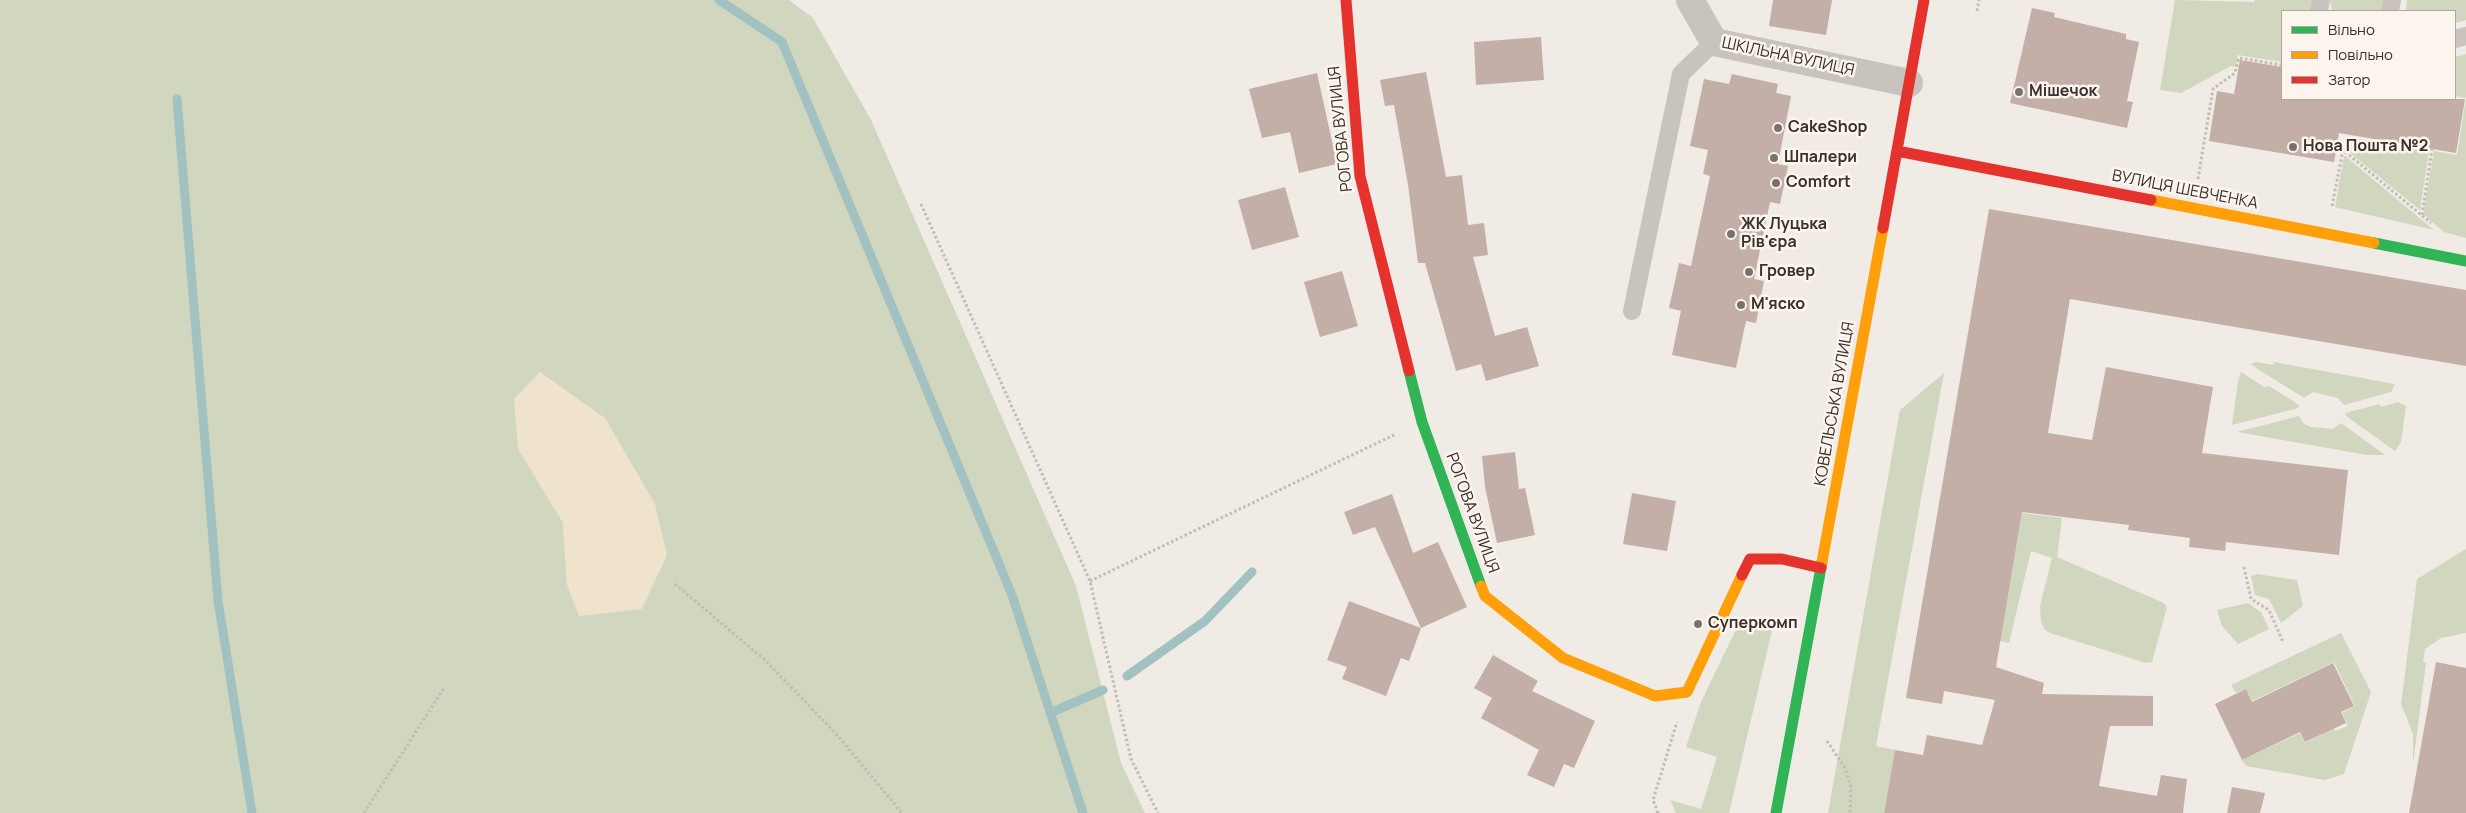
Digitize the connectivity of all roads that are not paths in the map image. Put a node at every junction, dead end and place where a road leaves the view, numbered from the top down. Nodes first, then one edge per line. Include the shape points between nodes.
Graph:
1 (1346, 0) edge
2 (1690, 0) edge
3 (1924, 0) edge
4 (1714, 42) junction
5 (1909, 83) junction
6 (1897, 151) junction
7 (2466, 261) edge
8 (1632, 311) dead end
9 (1821, 568) junction
10 (1776, 813) edge

1 - 9 street, РОГОВА ВУЛИЦЯ via 1360,176 1422,422 1485,596 1563,658 1655,696 1687,692 1750,559 1782,559
2 - 4 street, ШКІЛЬНА ВУЛИЦЯ
3 - 5 street, КОВЕЛЬСЬКА ВУЛИЦЯ
4 - 5 street, ШКІЛЬНА ВУЛИЦЯ
4 - 8 lane via 1682,74
5 - 6 street, КОВЕЛЬСЬКА ВУЛИЦЯ
6 - 7 street, ВУЛИЦЯ ШЕВЧЕНКА
6 - 9 street, КОВЕЛЬСЬКА ВУЛИЦЯ
9 - 10 street, КОВЕЛЬСЬКА ВУЛИЦЯ

